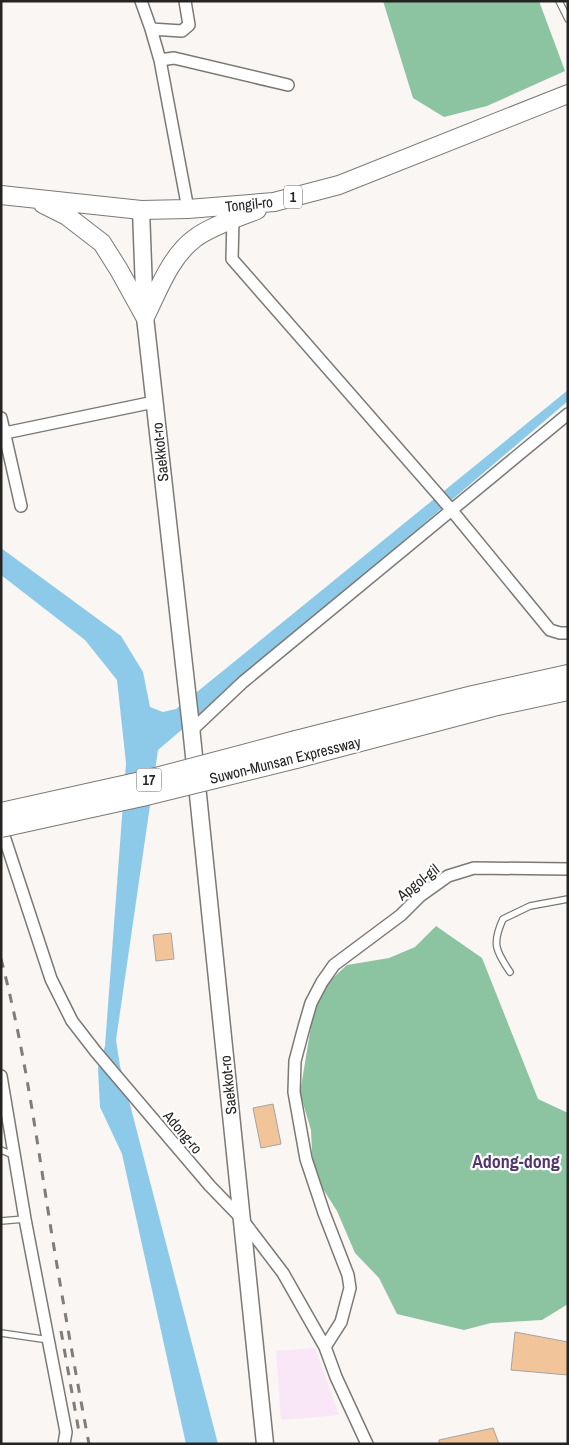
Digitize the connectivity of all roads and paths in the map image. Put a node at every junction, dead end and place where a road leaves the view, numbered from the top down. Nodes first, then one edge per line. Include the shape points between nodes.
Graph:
1 (141, 1) edge
2 (185, 1) edge
3 (559, 1) edge
4 (568, 19) edge
5 (151, 29) junction
6 (160, 60) junction
7 (288, 85) dead end
8 (568, 94) edge
9 (1, 195) edge
10 (34, 199) junction
11 (274, 202) junction
12 (140, 210) junction
13 (188, 210) junction
14 (233, 220) junction
15 (145, 317) junction
16 (154, 402) junction
17 (568, 414) edge
18 (1, 418) edge
19 (4, 433) junction
20 (21, 506) dead end
21 (450, 509) junction
22 (568, 633) edge
23 (568, 675) edge
24 (568, 690) edge
25 (191, 729) junction
26 (296, 749) junction
27 (1, 813) edge
28 (1, 827) edge
29 (568, 869) edge
30 (568, 899) edge
31 (510, 972) dead end
32 (1, 1076) edge
33 (1, 1150) edge
34 (14, 1155) junction
35 (242, 1218) junction
36 (25, 1220) junction
37 (1, 1221) edge
38 (1, 1333) edge
39 (49, 1340) junction
40 (325, 1347) junction
41 (64, 1444) edge
42 (265, 1444) edge
43 (367, 1444) edge

1 - 5 street
2 - 5 street via 189,25 182,31
3 - 4 lane
5 - 6 street
6 - 7 street via 174,58
6 - 13 street
8 - 11 main road, Tongil-ro / 1 via 339,185
9 - 10 main road, Tongil-ro / 1
10 - 12 main road, Tongil-ro / 1
10 - 15 main road via 68,216 102,243
11 - 13 main road, Tongil-ro / 1
11 - 14 main road
12 - 13 main road, Tongil-ro / 1
12 - 15 street, Saekkot-ro
14 - 15 main road via 194,239 174,260
14 - 21 street via 232,259
15 - 16 street, Saekkot-ro
16 - 19 street
16 - 25 street, Saekkot-ro
17 - 21 street
18 - 19 street
19 - 20 street
21 - 22 street via 550,630
21 - 25 street
23 - 26 highway, Suwon-Munsan Expressway / 17 via 473,696
24 - 26 highway, Suwon-Munsan Expressway / 17
25 - 35 street, Saekkot-ro
26 - 27 highway, Suwon-Munsan Expressway / 17, bridge
26 - 28 highway, Suwon-Munsan Expressway / 17, bridge via 142,796
28 - 35 street, Adong-ro via 51,978 72,1021 210,1186
29 - 40 street, Apgol-gil via 474,868 448,876 334,965 311,1003 296,1061 294,1092 306,1158 350,1288 341,1322
30 - 31 lane via 530,906 503,919 496,936 498,955
32 - 34 street
33 - 34 lane
34 - 36 street
35 - 40 street, Adong-ro via 283,1273
35 - 42 street, Saekkot-ro
36 - 37 lane
36 - 39 street
38 - 39 lane
39 - 41 street via 66,1432
40 - 43 street, Adong-ro

